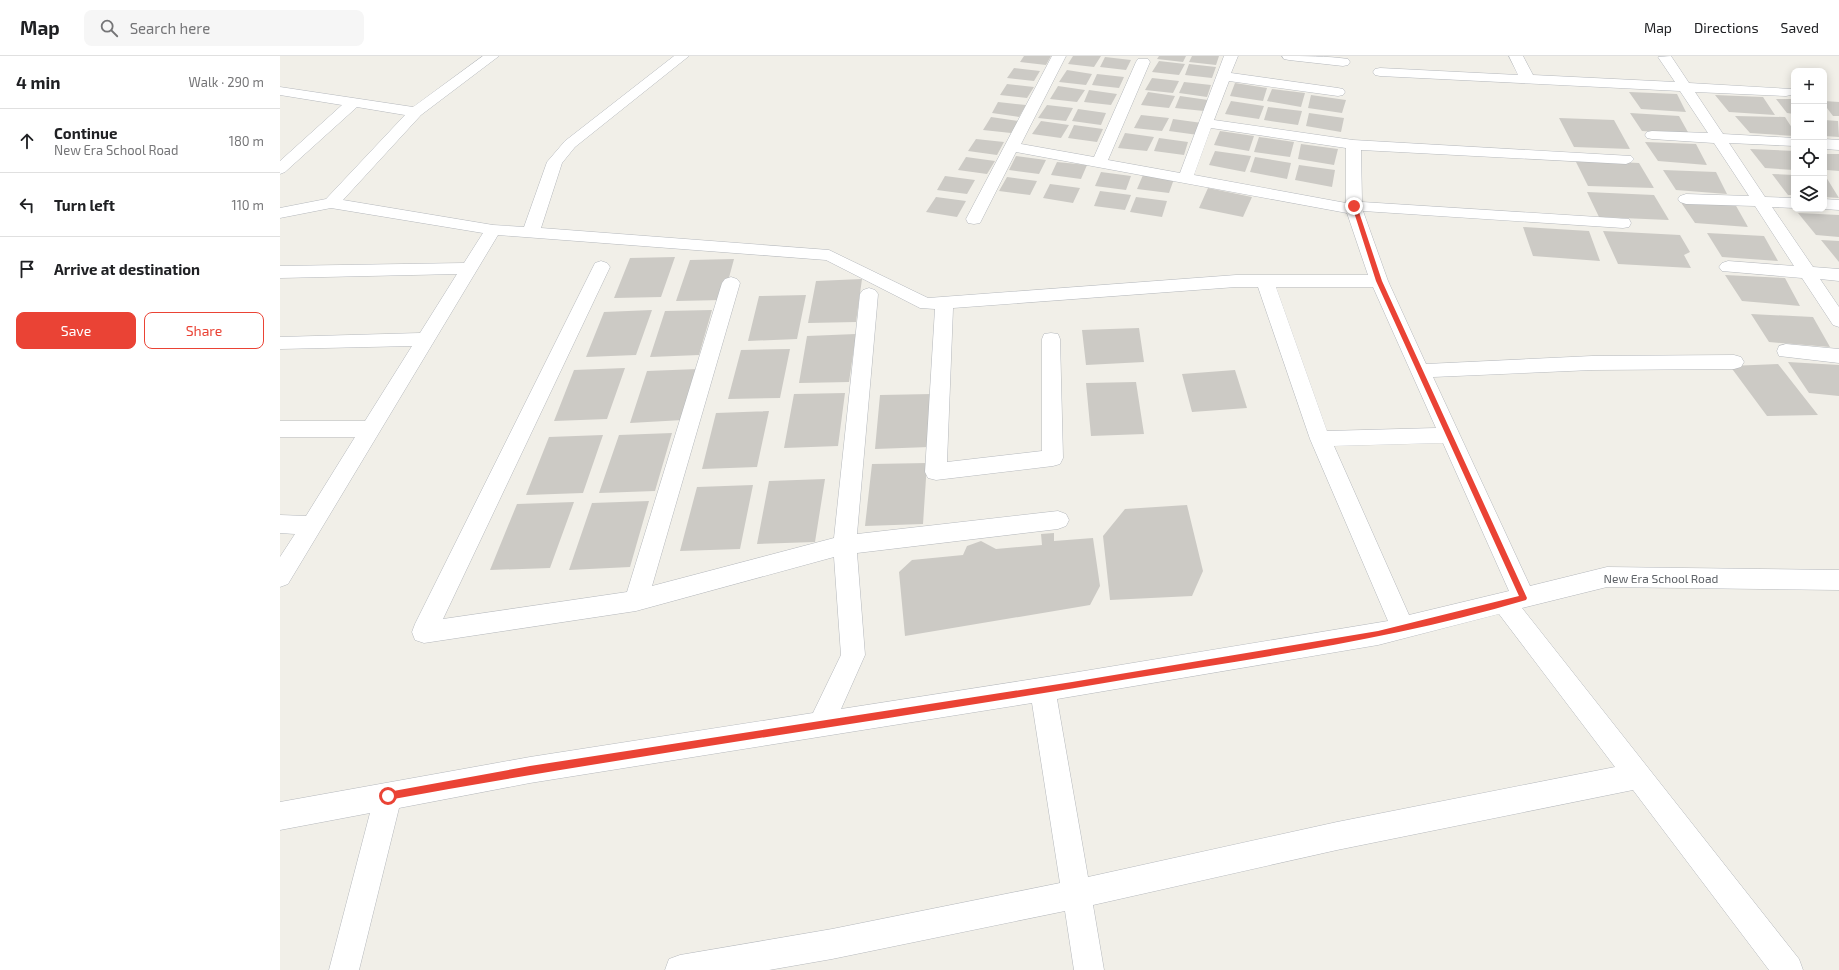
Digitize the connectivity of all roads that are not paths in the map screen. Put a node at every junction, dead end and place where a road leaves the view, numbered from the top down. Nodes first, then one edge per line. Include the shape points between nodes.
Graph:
1 (492, 56) edge
2 (682, 56) edge
3 (1059, 56) edge
4 (1231, 56) edge
5 (1289, 56) edge
6 (1516, 56) edge
7 (1665, 57) dead end
8 (1143, 62) dead end
9 (1343, 62) dead end
10 (1380, 72) dead end
11 (1223, 76) junction
12 (1528, 80) junction
13 (1685, 87) junction
14 (1338, 92) dead end
15 (1786, 92) dead end
16 (282, 93) edge
17 (353, 103) junction
18 (416, 112) junction
19 (1205, 123) junction
20 (1652, 135) dead end
21 (1718, 139) junction
22 (1791, 142) edge
23 (1827, 144) edge
24 (1353, 145) junction
25 (1839, 145) edge
26 (1012, 147) junction
27 (1626, 159) dead end
28 (1098, 163) junction
29 (280, 169) edge
30 (1185, 179) junction
31 (1686, 199) dead end
32 (331, 202) junction
33 (1760, 202) junction
34 (1791, 203) edge
35 (1827, 204) edge
36 (1839, 205) edge
37 (1354, 208) junction
38 (280, 213) edge
39 (974, 219) dead end
40 (1623, 223) dead end
41 (493, 230) junction
42 (531, 232) junction
43 (601, 267) dead end
44 (1728, 267) dead end
45 (470, 268) junction
46 (280, 272) edge
47 (1808, 273) junction
48 (1839, 275) edge
49 (1265, 281) junction
50 (1379, 281) junction
51 (731, 283) dead end
52 (868, 294) dead end
53 (944, 303) junction
54 (1839, 321) edge
55 (426, 339) junction
56 (1051, 339) dead end
57 (280, 343) edge
58 (1786, 351) dead end
59 (1839, 356) edge
60 (1734, 362) dead end
61 (1420, 371) junction
62 (280, 429) edge
63 (370, 429) junction
64 (1449, 435) junction
65 (1320, 439) junction
66 (1058, 520) dead end
67 (280, 524) edge
68 (313, 525) junction
69 (845, 545) junction
70 (280, 577) edge
71 (1839, 580) edge
72 (1514, 600) junction
73 (636, 601) junction
74 (1403, 628) junction
75 (1043, 690) junction
76 (821, 724) junction
77 (1638, 776) junction
78 (388, 796) junction
79 (280, 816) edge
80 (1077, 894) junction
81 (344, 970) edge
82 (680, 970) edge
83 (1089, 970) edge
84 (1788, 970) edge

1 - 18 street
2 - 42 street via 562,152 555,162
3 - 26 street
4 - 11 street
5 - 9 street
6 - 12 street
7 - 13 street
8 - 28 street
10 - 12 street via 1422,69
11 - 14 street
11 - 19 street
12 - 13 street
13 - 15 street
13 - 21 street
16 - 17 street
17 - 18 street
17 - 29 street
18 - 32 street
19 - 24 street
19 - 30 street
20 - 21 street
21 - 22 street
21 - 33 street
23 - 25 street
24 - 27 street
24 - 37 street
26 - 28 street
26 - 39 street
28 - 30 street
30 - 37 street
31 - 33 street
32 - 38 street
32 - 41 street
33 - 34 street
33 - 47 street
35 - 36 street
37 - 40 street
37 - 50 street
41 - 42 street
41 - 45 street
42 - 53 street via 829,255 926,304
43 - 73 street via 424,632
44 - 47 street
45 - 46 street
45 - 55 street
47 - 48 street
47 - 54 street
49 - 50 street
49 - 53 street via 1236,280
49 - 65 street
50 - 61 street
51 - 73 street
52 - 69 street
53 - 56 street via 936,472 1053,458
55 - 57 street
55 - 63 street
58 - 59 street
60 - 61 street via 1592,363
61 - 64 street
62 - 63 street
63 - 68 street
64 - 65 street
64 - 72 street
65 - 74 street
66 - 69 street
67 - 68 street
68 - 70 street
69 - 73 street
69 - 76 street via 853,654
71 - 72 street, New Era School Road via 1607,577
72 - 74 street, New Era School Road
72 - 77 street
74 - 75 street, New Era School Road
75 - 76 street, New Era School Road
75 - 80 street
76 - 78 street, New Era School Road via 530,770
77 - 80 street via 1337,836
77 - 84 street
78 - 79 street, New Era School Road
78 - 81 street
80 - 82 street via 832,944
80 - 83 street

